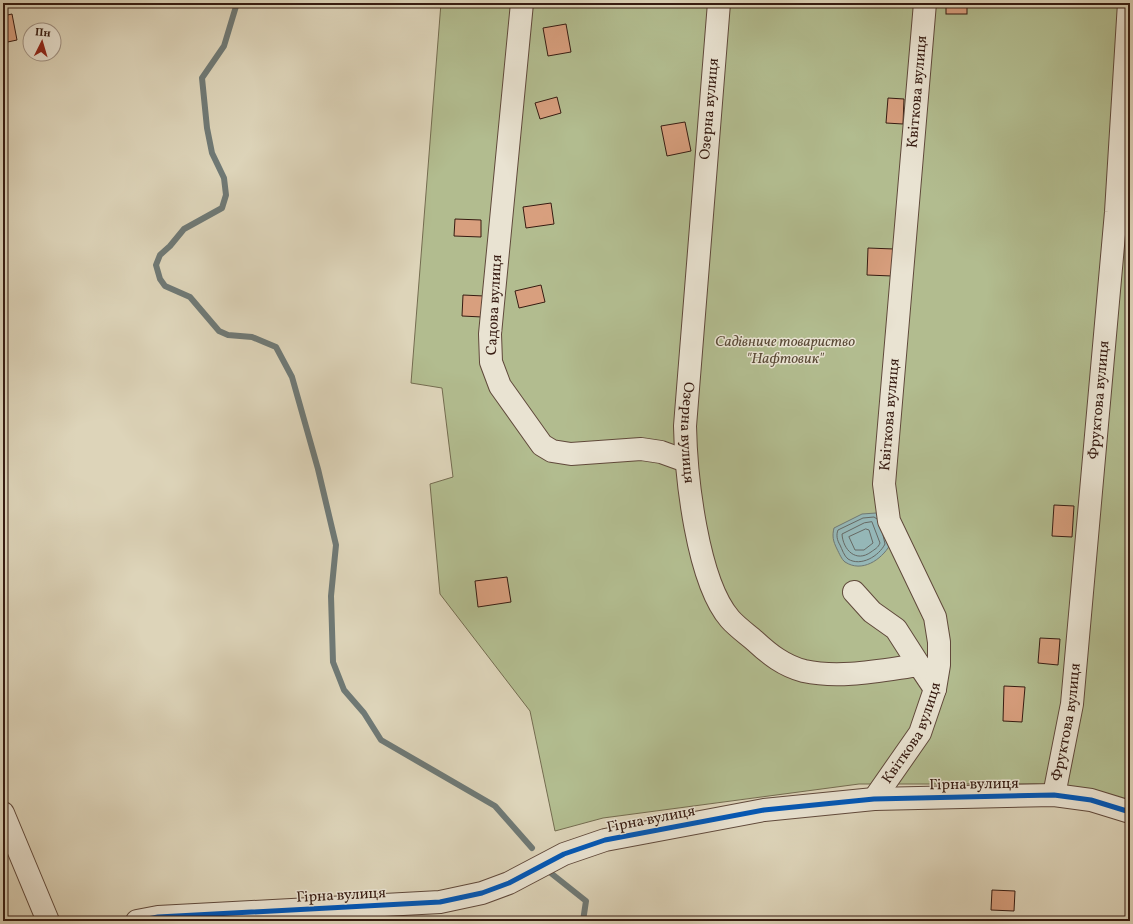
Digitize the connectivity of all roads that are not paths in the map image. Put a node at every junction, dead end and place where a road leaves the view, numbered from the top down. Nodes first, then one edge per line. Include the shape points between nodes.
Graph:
1 (522, 3) edge
2 (719, 3) edge
3 (924, 3) edge
4 (1129, 3) edge
5 (686, 461) junction
6 (854, 592) dead end
7 (919, 665) junction
8 (935, 689) junction
9 (1054, 795) junction
10 (874, 799) junction
11 (1130, 812) edge
12 (3, 813) edge
13 (48, 921) edge
14 (137, 921) edge

1 - 5 street, Садова вулиця via 490,334 491,362 500,386 528,427 542,445 552,451 571,454 641,449 661,452
2 - 5 street, Озерна вулиця via 685,426
3 - 8 street, Квіткова вулиця via 884,484 889,521 935,617 939,665
4 - 9 street, Фруктова вулиця via 1116,212 1072,704
5 - 7 street, Озерна вулиця via 702,558 712,590 730,618 761,646 782,663 830,674
6 - 7 street via 872,612 896,629
7 - 8 street
8 - 10 street, Квіткова вулиця via 920,733
9 - 10 street, Гірна вулиця
9 - 11 street, Гірна вулиця via 1090,800
10 - 14 street, Гірна вулиця via 764,810 605,840 564,854 509,883 482,893 440,902 158,917
12 - 13 street

